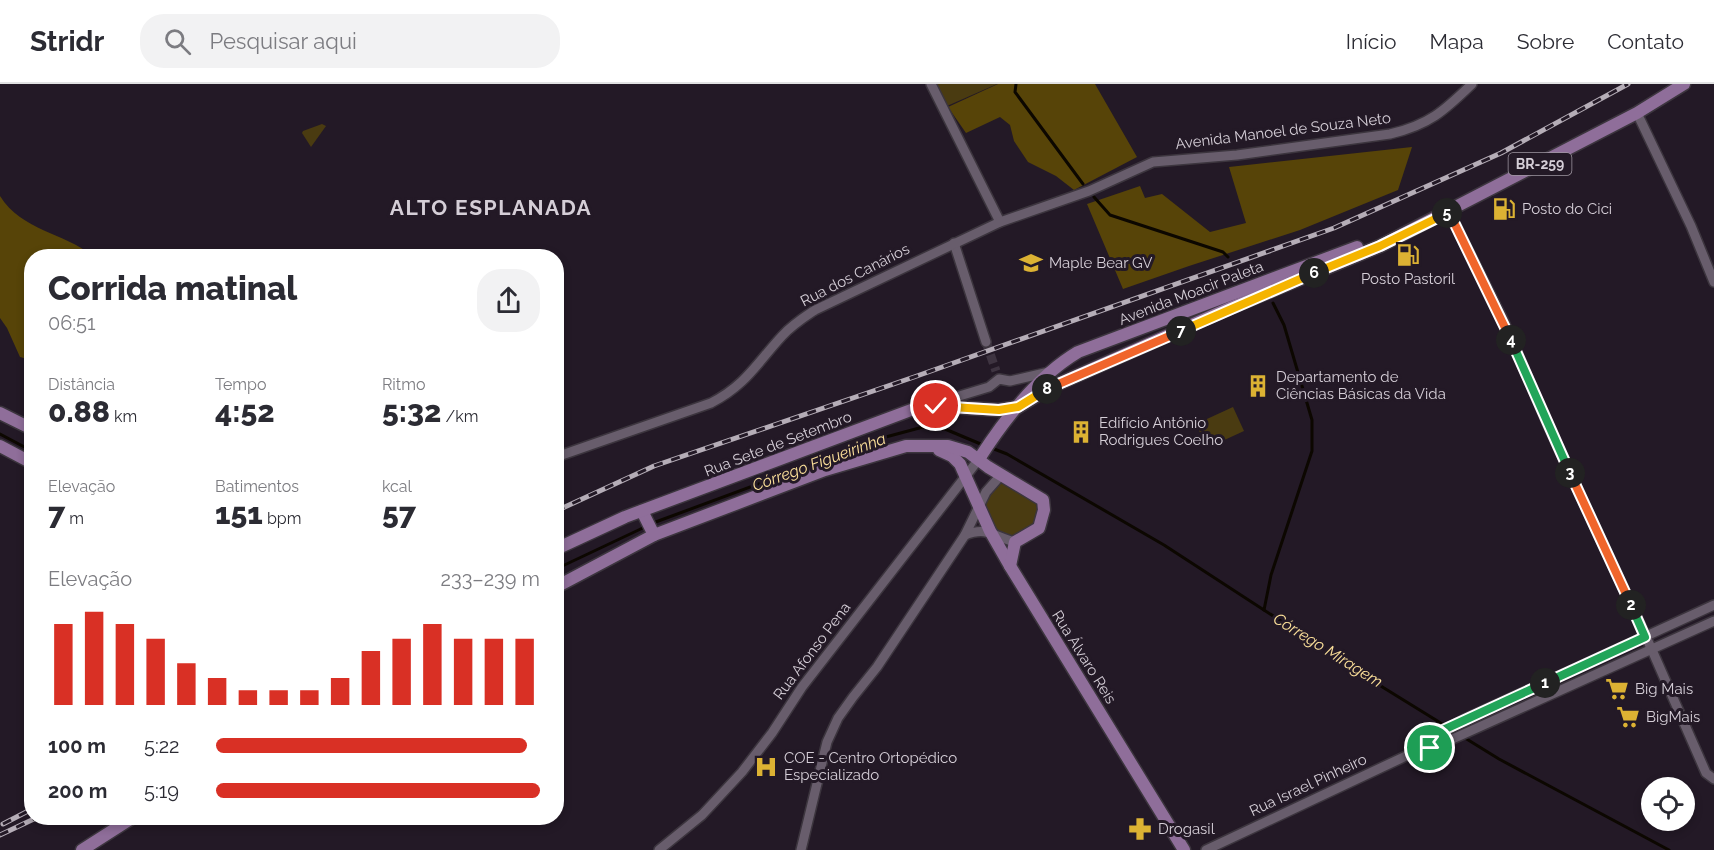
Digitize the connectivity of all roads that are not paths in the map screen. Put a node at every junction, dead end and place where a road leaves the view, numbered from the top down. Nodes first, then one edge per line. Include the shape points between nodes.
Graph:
1 (931, 84) edge
2 (1472, 84) edge
3 (1684, 84) edge
4 (1636, 113) junction
5 (1089, 191) joint
6 (1449, 212) junction
7 (1000, 222) junction
8 (1393, 238) junction
9 (954, 243) junction
10 (1714, 282) edge
11 (1139, 329) junction
12 (986, 342) tunnel mouth
13 (1148, 345) junction
14 (1049, 372) junction
15 (1018, 407) junction
16 (911, 410) junction
17 (0, 413) edge
18 (24, 425) edge
19 (927, 445) junction
20 (0, 446) edge
21 (564, 454) edge
22 (981, 457) junction
23 (24, 459) edge
24 (1001, 475) junction
25 (966, 476) junction
26 (979, 505) junction
27 (644, 514) junction
28 (990, 531) junction
29 (653, 532) junction
30 (965, 534) junction
31 (1015, 542) junction
32 (564, 546) edge
33 (1010, 566) junction
34 (564, 582) edge
35 (1714, 605) edge
36 (1714, 621) edge
37 (1645, 637) junction
38 (1652, 650) junction
39 (1423, 748) junction
40 (1714, 779) edge
41 (121, 825) edge
42 (82, 850) edge
43 (659, 850) edge
44 (801, 850) edge
45 (1184, 850) edge
46 (1206, 850) edge

1 - 7 street
2 - 5 street, Avenida Manoel de Souza Neto via 1444,111 1408,130 1237,155 1153,162
3 - 4 main road, Avenida Moacir Paleta / BR-259
4 - 6 main road, Avenida Moacir Paleta / BR-259
4 - 10 street
5 - 7 street, Rua dos Canários
6 - 8 main road, Avenida Moacir Paleta / BR-259
6 - 37 street via 1504,322
7 - 9 street, Rua dos Canários
8 - 11 main road, Avenida Moacir Paleta / BR-259 via 1376,240
8 - 13 main road, Avenida Moacir Paleta / BR-259
9 - 12 street
9 - 21 street, Rua dos Canários via 798,321 729,394
11 - 13 main road
11 - 14 main road, Avenida Moacir Paleta / BR-259 via 1078,352
13 - 15 main road, Avenida Moacir Paleta / BR-259 via 1049,388
14 - 15 main road, Avenida Moacir Paleta / BR-259
14 - 16 street via 1010,381 998,375 989,387
15 - 16 main road, Rua Sete de Setembro via 999,410 936,406
15 - 22 main road, Avenida Moacir Paleta / BR-259
16 - 27 main road, Rua Sete de Setembro
17 - 18 main road
19 - 22 main road
19 - 25 main road via 952,456
19 - 29 main road via 895,448 825,470
20 - 23 main road
22 - 24 main road
22 - 25 street, Rua Afonso Pena
24 - 26 street
24 - 31 main road via 1043,500 1039,528
25 - 26 main road, Rua Álvaro Reis
25 - 43 street, Rua Afonso Pena via 802,687 742,772 702,815
26 - 28 main road, Rua Álvaro Reis
26 - 30 street
27 - 29 main road
27 - 32 main road, Rua Sete de Setembro
28 - 30 street
28 - 31 street
28 - 33 main road, Rua Álvaro Reis
29 - 34 main road
30 - 44 street via 878,667 838,718 827,742
31 - 33 main road
33 - 45 main road, Rua Álvaro Reis
35 - 37 street, Rua Israel Pinheiro
36 - 38 street, Rua Israel Pinheiro
37 - 38 street
37 - 39 street, Rua Israel Pinheiro via 1465,719 1432,736
38 - 39 street, Rua Israel Pinheiro via 1437,746
38 - 40 street via 1706,773
39 - 46 street, Rua Israel Pinheiro
41 - 42 main road

